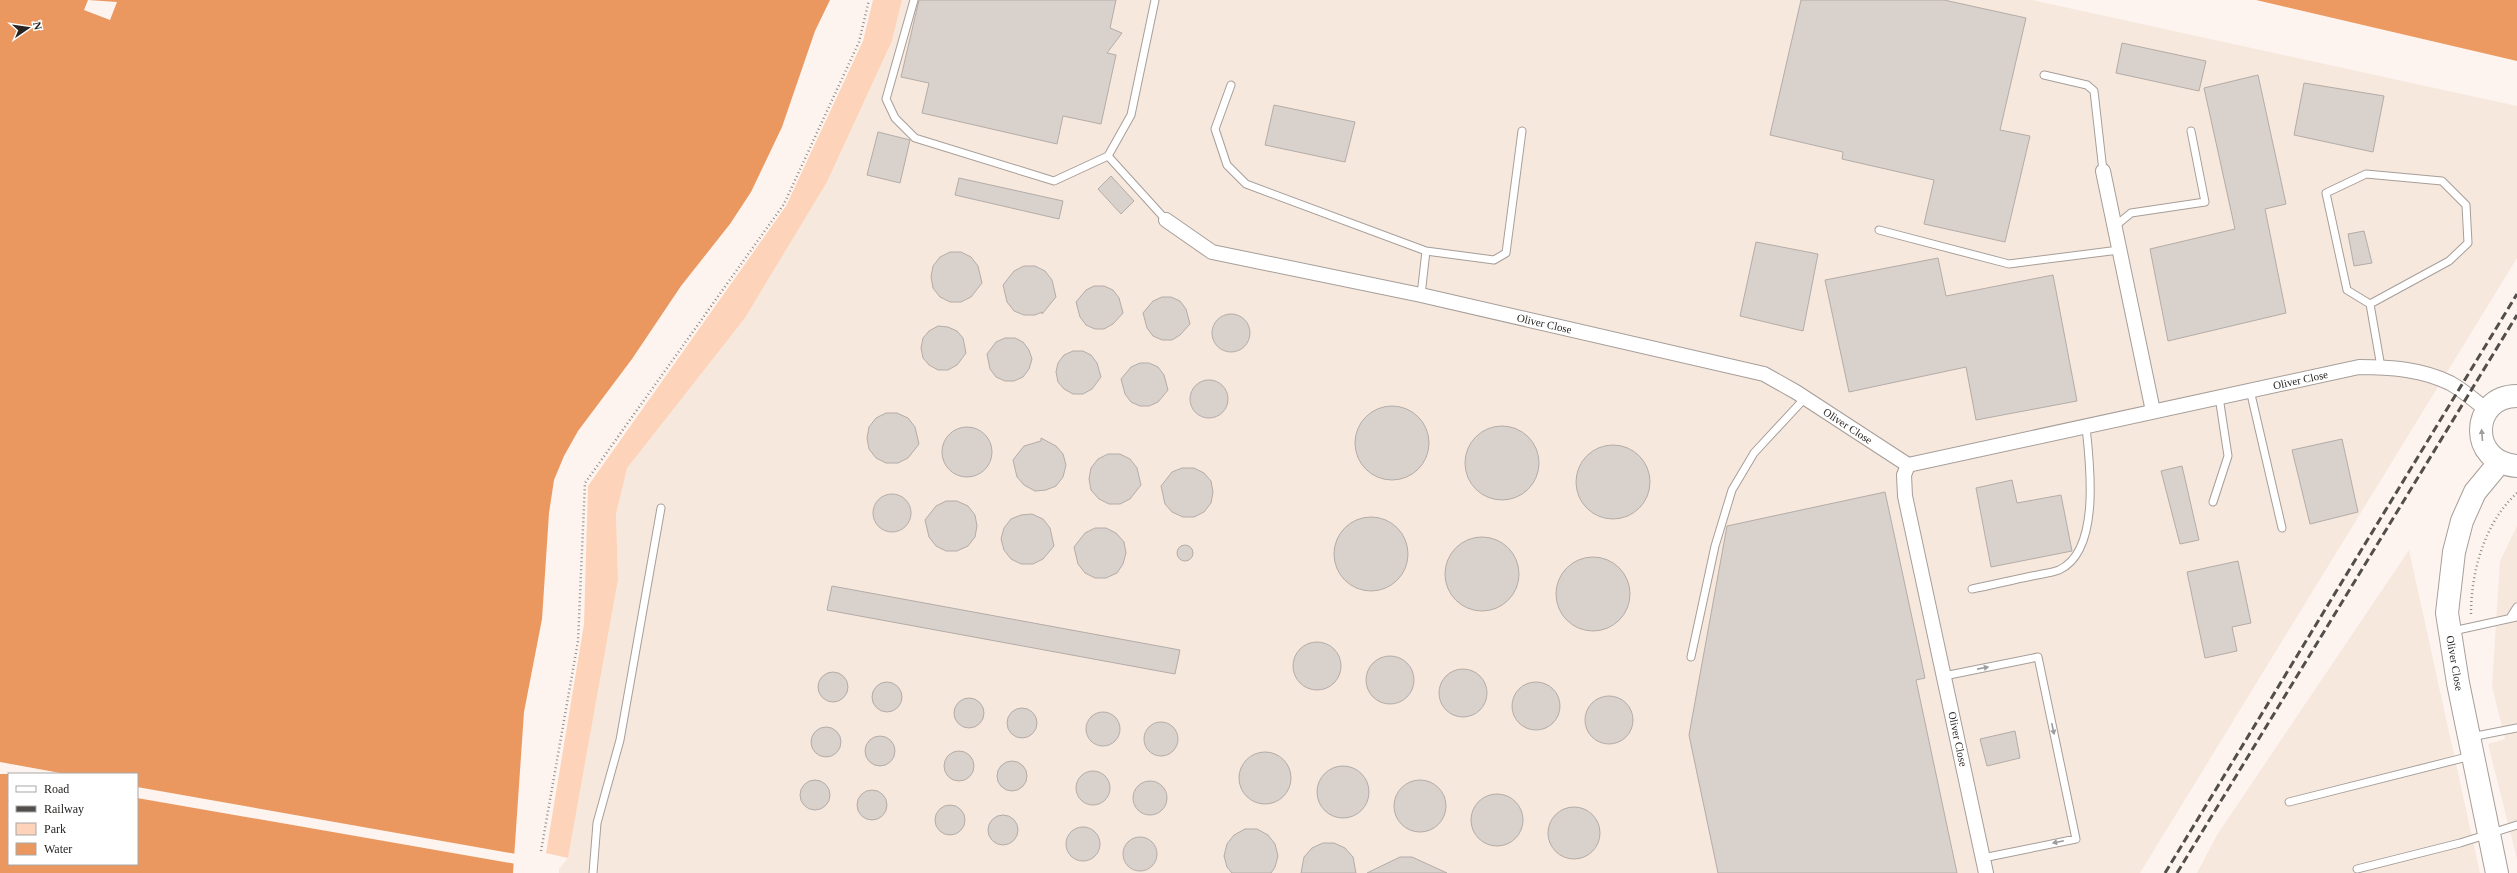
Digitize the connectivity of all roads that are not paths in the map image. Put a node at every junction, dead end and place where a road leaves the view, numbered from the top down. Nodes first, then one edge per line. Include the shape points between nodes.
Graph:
1 (914, 0) edge
2 (1155, 0) edge
3 (2044, 74) dead end
4 (1231, 85) dead end
5 (1522, 131) dead end
6 (2191, 131) dead end
7 (1108, 156) junction
8 (2102, 171) joint
9 (1166, 220) joint
10 (2114, 227) junction
11 (1879, 230) dead end
12 (2119, 250) junction
13 (1426, 251) junction
14 (1420, 295) junction
15 (2370, 304) junction
16 (2381, 367) junction
17 (2250, 390) junction
18 (2517, 396) edge
19 (2219, 397) junction
20 (1805, 398) junction
21 (2487, 410) junction
22 (2153, 411) junction
23 (2086, 427) junction
24 (1908, 464) junction
25 (2508, 464) edge
26 (2213, 502) dead end
27 (661, 508) dead end
28 (2282, 528) dead end
29 (1972, 589) dead end
30 (2517, 607) edge
31 (2514, 617) edge
32 (2449, 632) junction
33 (1691, 658) dead end
34 (1944, 676) junction
35 (2517, 728) edge
36 (2471, 747) junction
37 (2289, 802) dead end
38 (2517, 825) edge
39 (2488, 833) junction
40 (1983, 858) junction
41 (2357, 869) dead end
42 (593, 873) edge
43 (1986, 873) edge
44 (2497, 873) edge

1 - 7 lane via 886,99 895,118 915,138 1054,181
2 - 7 lane via 1131,115
3 - 8 lane via 2087,85 2094,91
4 - 13 lane via 1214,129 1227,165 1246,184
5 - 13 lane via 1506,253 1494,260
6 - 10 lane via 2205,202 2131,213
7 - 9 lane
8 - 10 street
9 - 14 street, Oliver Close via 1212,252
10 - 12 street
11 - 12 lane via 2009,264
12 - 22 street
13 - 14 lane
14 - 20 street, Oliver Close via 1764,374
15 - 15 lane via 2348,290 2326,193 2366,174 2442,181 2466,204 2468,243 2450,261
15 - 16 lane
16 - 17 street, Oliver Close via 2359,367
16 - 21 street, Oliver Close via 2432,376 2451,384
17 - 19 street, Oliver Close
17 - 28 lane
18 - 21 main road via 2505,398
19 - 22 street, Oliver Close
19 - 26 lane via 2228,456
20 - 24 street, Oliver Close
20 - 33 lane via 1754,453 1732,490 1715,546
25 -> 21 main road via 2490,455 2482,439 2482,421
22 - 23 street, Oliver Close
23 - 24 street, Oliver Close
23 - 29 lane via 2090,466 2087,526 2082,546 2073,560 2059,570
24 - 34 street, Oliver Close via 1904,475 1905,496
25 - 32 main road, Oliver Close via 2474,492 2462,521 2450,578 2447,613
27 - 42 lane via 620,740 597,823
30 - 31 lane
31 - 32 lane
32 - 36 main road, Oliver Close
34 - 40 street, Oliver Close
34 -> 40 lane via 2038,657 2076,839
35 - 36 lane
36 - 37 lane
36 - 39 main road, Oliver Close
38 - 39 lane
39 - 41 lane via 2460,843
39 - 44 main road, Oliver Close
40 - 43 street, Oliver Close

